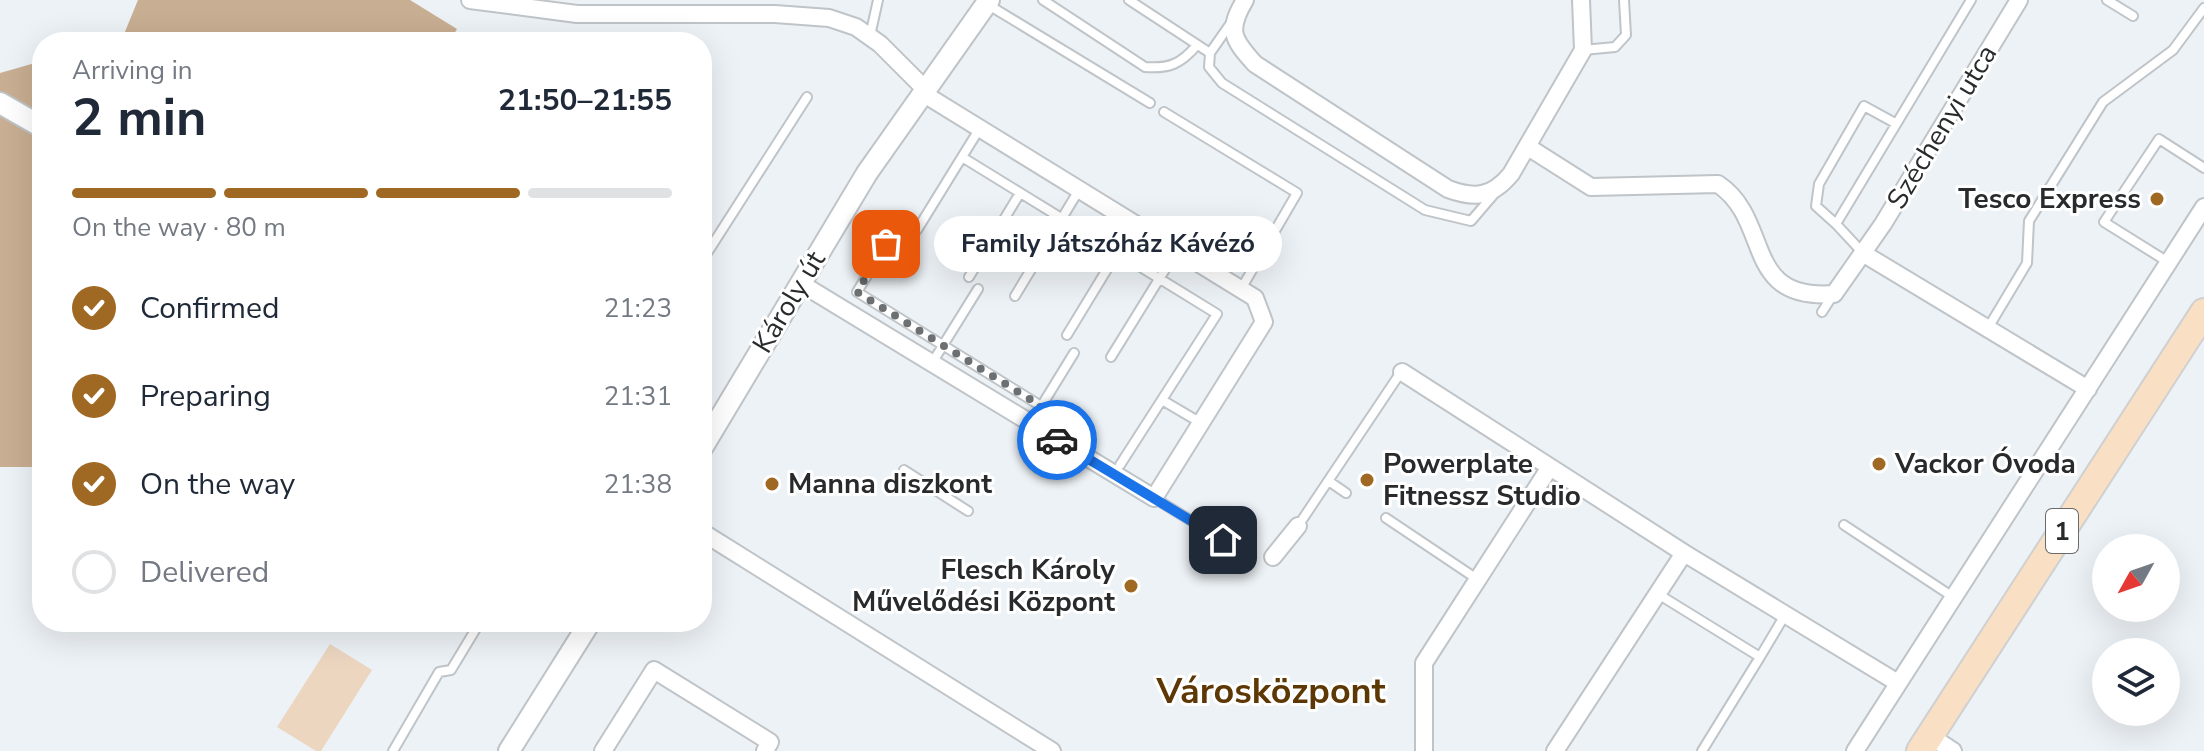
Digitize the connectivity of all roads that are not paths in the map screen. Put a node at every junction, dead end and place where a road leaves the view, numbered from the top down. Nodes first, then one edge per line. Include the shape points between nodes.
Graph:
1 (470, 0) edge
2 (878, 0) edge
3 (1043, 0) edge
4 (1129, 0) edge
5 (1245, 0) edge
6 (1581, 0) edge
7 (1624, 0) edge
8 (1971, 0) edge
9 (2019, 0) edge
10 (2107, 0) edge
11 (988, 2) edge
12 (2204, 8) edge
13 (2133, 16) dead end
14 (1233, 20) junction
15 (870, 37) junction
16 (1197, 45) junction
17 (1583, 50) junction
18 (1210, 53) junction
19 (926, 93) junction
20 (807, 97) dead end
21 (0, 103) edge
22 (1150, 103) dead end
23 (1164, 112) dead end
24 (32, 121) edge
25 (1895, 123) junction
26 (980, 128) junction
27 (1528, 147) junction
28 (962, 157) junction
29 (2204, 168) edge
30 (1079, 190) junction
31 (1497, 191) junction
32 (1020, 193) junction
33 (2204, 207) edge
34 (1062, 219) junction
35 (1836, 224) junction
36 (712, 245) edge
37 (1177, 250) junction
38 (1117, 253) junction
39 (1864, 254) junction
40 (2169, 262) junction
41 (969, 277) dead end
42 (1159, 280) junction
43 (800, 283) junction
44 (978, 289) dead end
45 (1241, 289) junction
46 (1834, 294) junction
47 (1015, 296) dead end
48 (1822, 312) dead end
49 (2204, 312) edge
50 (1988, 328) junction
51 (1067, 335) dead end
52 (943, 345) junction
53 (1074, 353) dead end
54 (1111, 357) dead end
55 (932, 363) junction
56 (1402, 372) joint
57 (2088, 389) junction
58 (1162, 400) junction
59 (1041, 406) junction
60 (1031, 423) junction
61 (1201, 423) junction
62 (712, 431) edge
63 (1120, 465) dead end
64 (1550, 467) junction
65 (904, 470) dead end
66 (1330, 482) junction
67 (1346, 493) dead end
68 (1154, 498) junction
69 (968, 511) dead end
70 (1386, 518) dead end
71 (1844, 525) dead end
72 (1298, 526) joint
73 (712, 540) edge
74 (1223, 540) dead end
75 (1684, 553) junction
76 (1273, 557) dead end
77 (1477, 579) junction
78 (1658, 594) junction
79 (1953, 597) junction
80 (1785, 615) junction
81 (474, 632) edge
82 (584, 632) edge
83 (1760, 657) junction
84 (1898, 683) junction
85 (1925, 744) edge
86 (1560, 748) edge
87 (393, 751) edge
88 (509, 751) edge
89 (603, 751) edge
90 (765, 751) edge
91 (1052, 751) edge
92 (1424, 751) edge
93 (1702, 751) edge
94 (1855, 751) edge
95 (1953, 751) edge

1 - 15 street via 577,14 829,18
2 - 15 lane
3 - 16 lane via 1145,67 1183,61
4 - 16 lane
5 - 14 street
6 - 17 street
7 - 17 lane via 1626,35 1615,47
8 - 25 lane
9 - 39 street, Széchenyi utca
10 - 13 lane
11 - 19 street, Károly út
11 - 22 lane
12 - 50 lane via 2173,50 2103,102 2029,221 2027,263
14 - 18 lane
14 - 31 street via 1236,43 1255,64 1448,189 1471,197
15 - 19 street
16 - 18 lane
17 - 27 street
18 - 31 lane via 1209,67 1222,83 1425,210 1471,221
19 - 26 street
19 - 43 street, Károly út via 867,173
20 - 36 lane
21 - 24 street
23 - 45 lane via 1297,193
25 - 35 lane
25 - 35 lane via 1864,106 1819,184 1816,206
26 - 28 lane
26 - 30 street
27 - 31 street
27 - 46 street via 1591,187 1718,184 1732,194 1767,268 1781,284 1806,296
28 - 32 lane
28 - 52 lane via 917,230 901,220 857,292
29 - 40 lane via 2159,139 2104,222
30 - 34 lane
30 - 37 street
32 - 34 lane
32 - 41 lane
33 - 40 street
34 - 38 lane
34 - 47 lane
35 - 39 lane
37 - 42 lane
37 - 45 street
38 - 42 lane
38 - 51 lane
39 - 46 street, Széchenyi utca
39 - 50 street
40 - 57 street
42 - 54 lane
42 - 58 lane via 1217,314
43 - 55 street
43 - 62 street, Károly út
44 - 52 lane
45 - 61 street via 1255,298 1264,322
46 - 48 lane
49 - 85 main road, 1
50 - 57 street
52 - 55 lane
52 - 59 lane
53 - 59 lane
55 - 60 street
56 - 64 street
56 - 66 lane
57 - 79 street
58 - 61 lane
58 - 63 lane
59 - 60 lane
60 - 68 street
61 - 68 street
64 - 75 street
64 - 77 street
65 - 69 lane
66 - 67 lane
66 - 72 lane
68 - 74 lane
70 - 77 lane
71 - 79 lane
72 - 76 street
73 - 91 street
75 - 78 street
75 - 80 street
77 - 92 street via 1424,663
78 - 83 lane
78 - 86 street
79 - 84 street
80 - 83 lane
80 - 84 street
81 - 87 lane via 451,670 439,672
82 - 88 street
83 - 93 lane
84 - 94 street
85 - 95 street
89 - 90 street via 654,670 770,742

